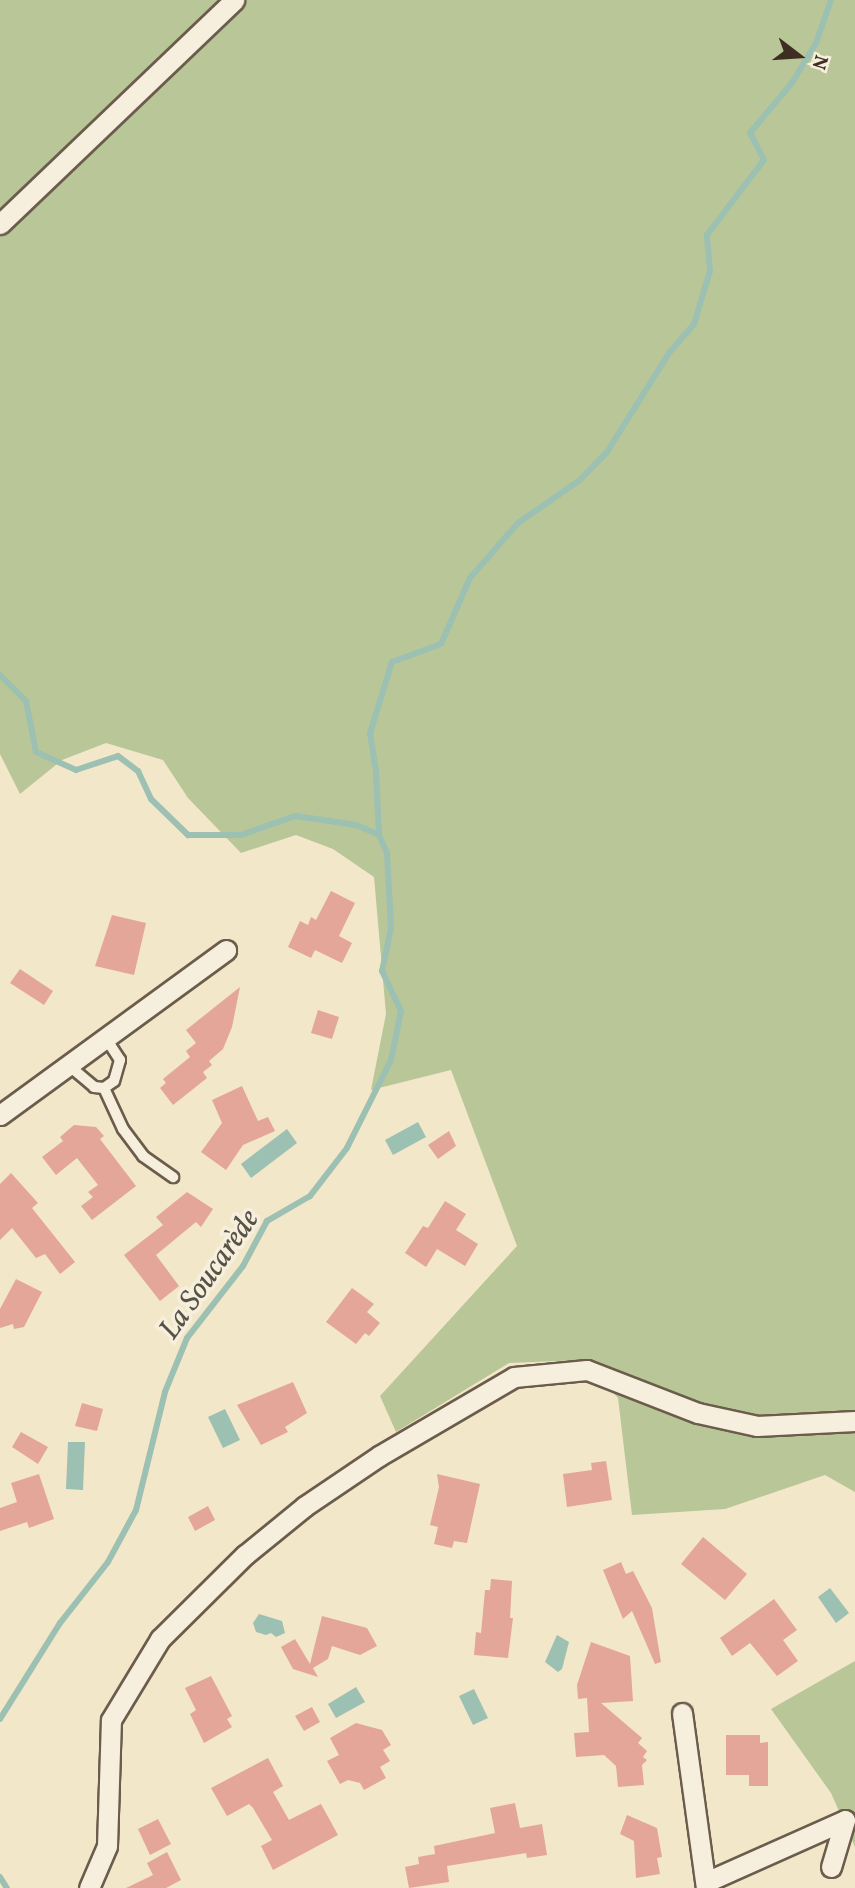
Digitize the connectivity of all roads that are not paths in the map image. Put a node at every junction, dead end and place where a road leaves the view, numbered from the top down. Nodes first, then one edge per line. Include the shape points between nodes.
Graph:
1 (234, 0) edge
2 (0, 224) edge
3 (226, 950) dead end
4 (105, 1037) junction
5 (67, 1064) junction
6 (104, 1088) junction
7 (0, 1115) edge
8 (173, 1177) dead end
9 (855, 1421) edge
10 (682, 1713) dead end
11 (831, 1867) dead end
12 (706, 1885) edge
13 (89, 1888) edge

1 - 2 street
3 - 4 street
4 - 5 street
4 - 6 lane via 120,1060 114,1081
5 - 6 lane via 85,1082
5 - 7 street
6 - 8 lane via 142,1156
9 - 13 street via 757,1426 698,1413 587,1370 514,1377 379,1456 305,1506 245,1555 160,1639 111,1720 107,1846
10 - 12 street
11 - 12 street via 845,1820

